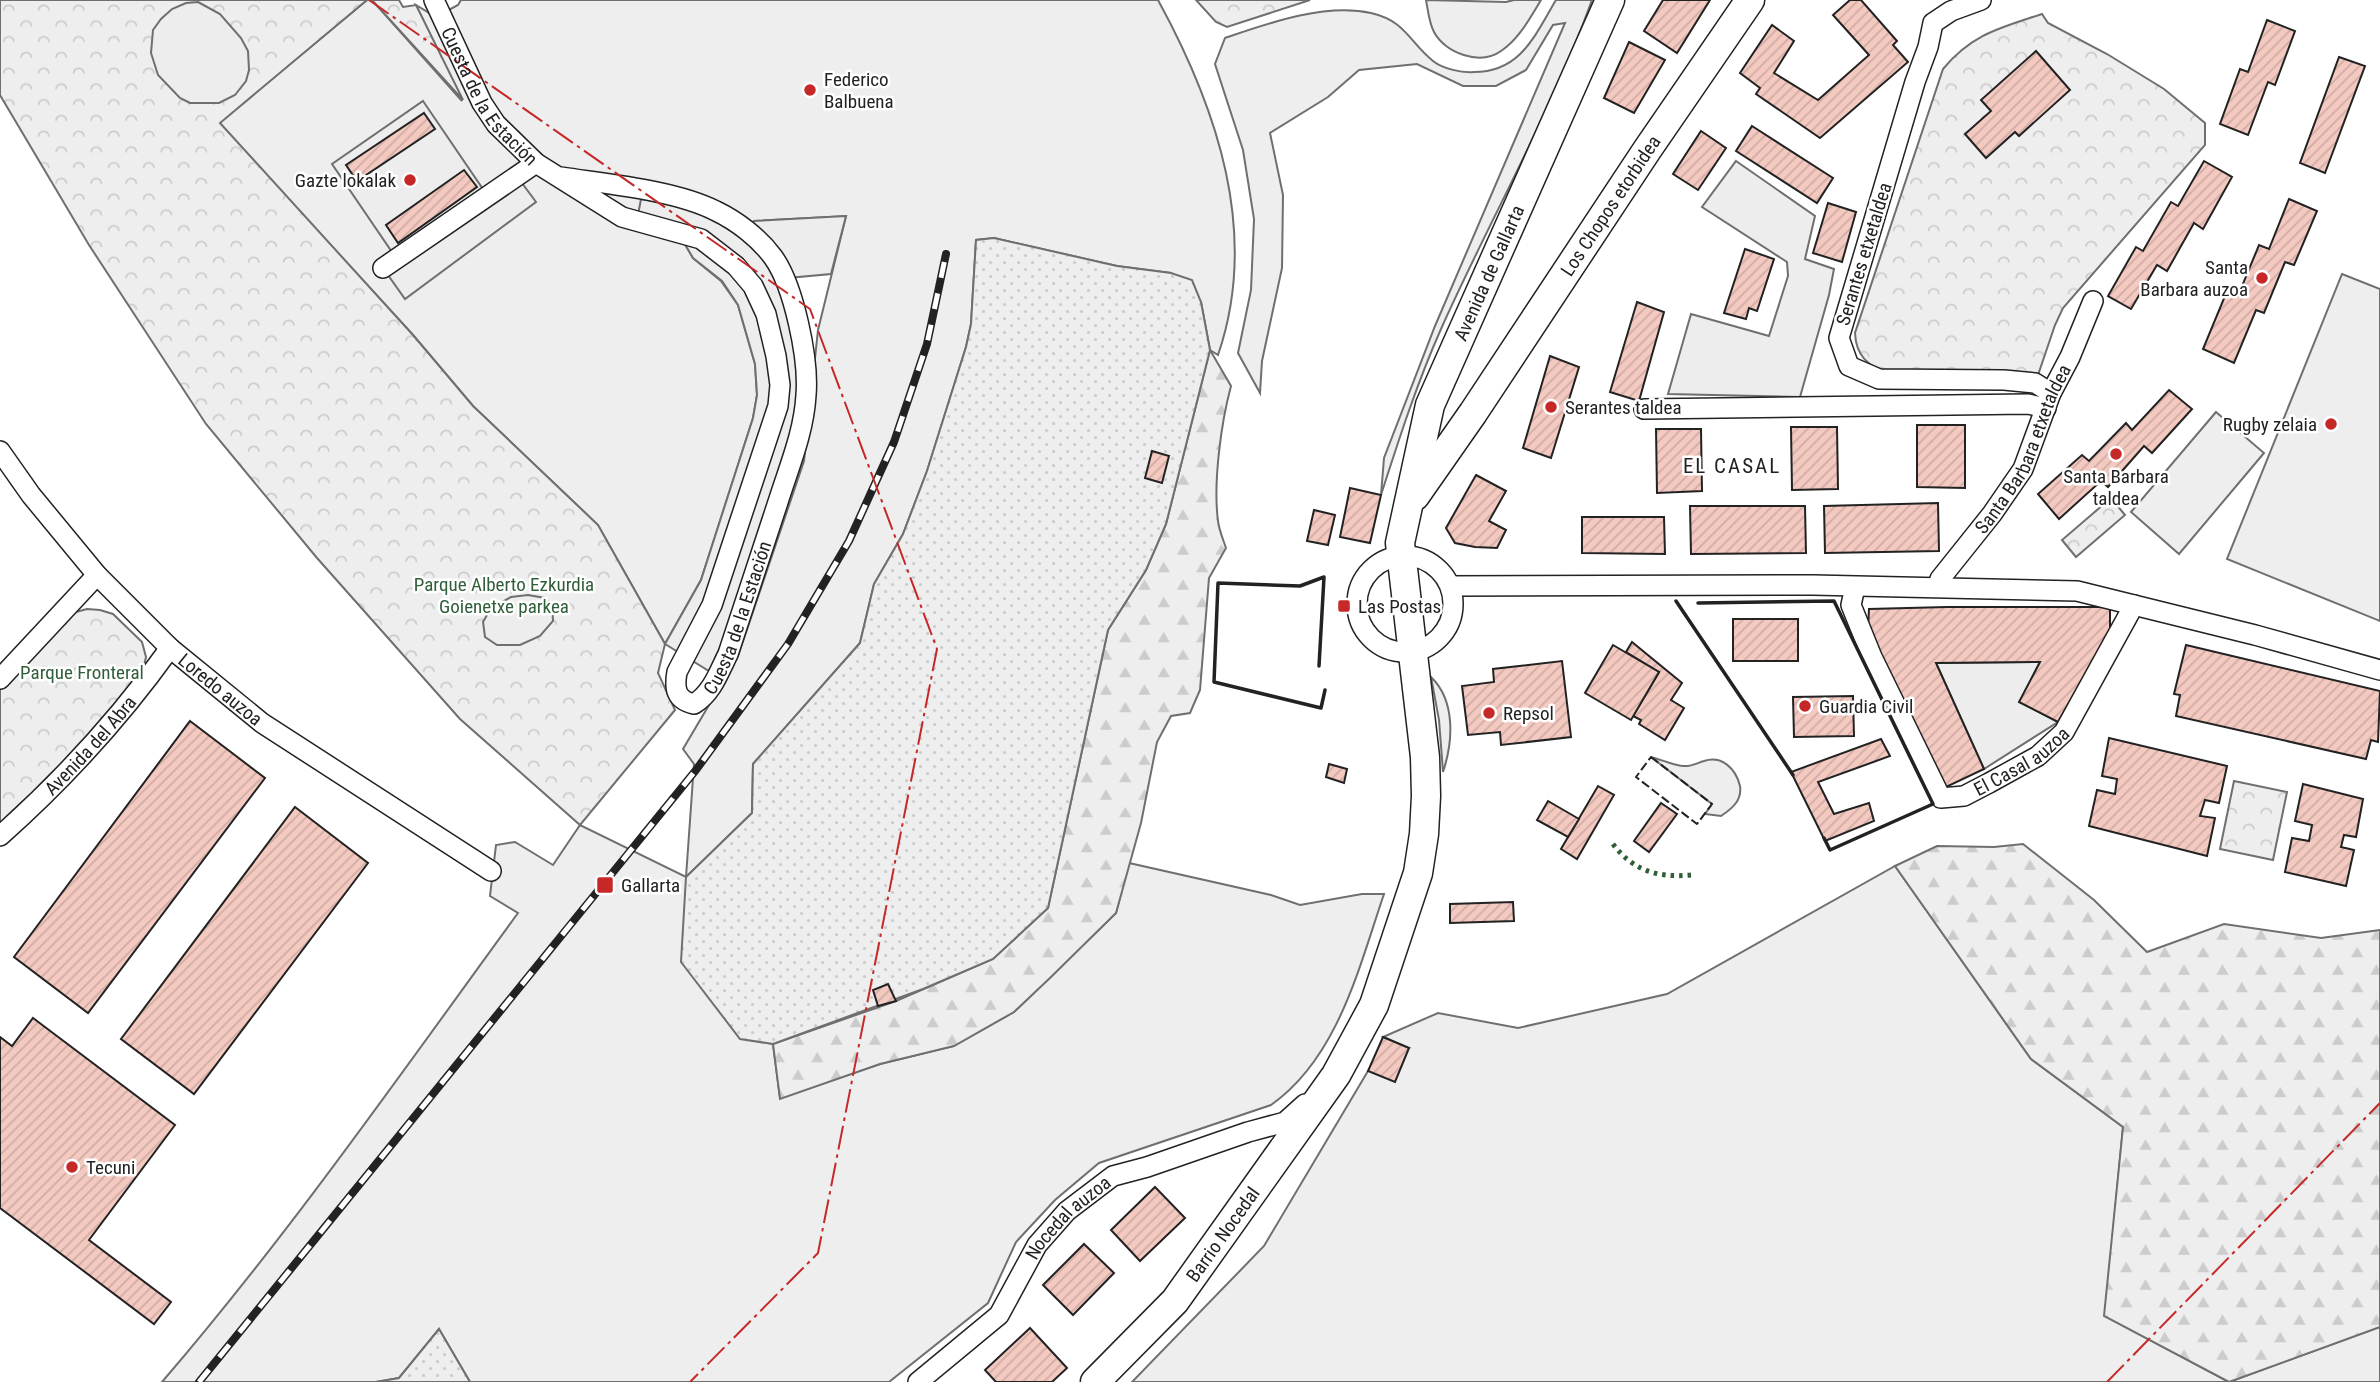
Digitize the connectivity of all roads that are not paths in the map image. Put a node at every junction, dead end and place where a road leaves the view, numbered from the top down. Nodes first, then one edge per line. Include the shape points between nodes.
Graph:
1 (434, 0) edge
2 (1610, 0) edge
3 (1980, 0) edge
4 (1747, 2) edge
5 (536, 163) junction
6 (561, 177) junction
7 (383, 268) dead end
8 (2093, 301) dead end
9 (2049, 401) junction
10 (1430, 405) junction
11 (1644, 409) dead end
12 (1473, 413) junction
13 (0, 451) edge
14 (1408, 506) junction
15 (1401, 556) junction
16 (97, 575) junction
17 (1450, 586) junction
18 (1856, 587) junction
19 (1938, 587) junction
20 (2134, 605) junction
21 (170, 648) junction
22 (1413, 652) junction
23 (2380, 670) edge
24 (0, 679) edge
25 (0, 836) edge
26 (491, 871) dead end
27 (1336, 1075) junction
28 (918, 1382) edge
29 (1095, 1382) edge

1 - 5 street, Cuesta de la Estación via 482,103 496,124
2 - 10 street, Avenida de Gallarta
3 - 9 street, Serantes etxetaldea via 1933,23 1839,338 1849,366 1878,379 2035,383
4 - 12 street, Los Chopos etorbidea
5 - 6 street, Cuesta de la Estación
5 - 7 street
6 - 6 street, Cuesta de la Estación via 622,217 701,239 736,265 753,285 766,314 780,386 778,406 712,605 677,672 677,695 694,704 712,687 728,654 799,440 806,397 803,345 779,268 737,223 687,199
8 - 9 street, Santa Barbara etxetaldea
9 - 11 street
9 - 19 street, Santa Barbara etxetaldea via 2023,469
10 - 12 street
10 - 14 street, Avenida de Gallarta
12 - 14 street, Los Chopos etorbidea
13 - 16 street, Loredo auzoa
14 - 15 street, Avenida de Gallarta
15 - 17 street via 1430,563
15 - 22 street, Avenida de Gallarta
15 - 22 street via 1386,560 1368,574 1358,594 1357,610 1371,638 1394,651
16 - 21 street, Loredo auzoa
16 - 24 street
17 - 18 street
17 - 22 street via 1452,614 1447,627 1438,639
18 - 19 street
18 - 20 street, El Casal auzoa via 1851,605 1869,650 1941,798 1964,796 1989,783 2038,756 2064,732
19 - 20 street via 2077,591
20 - 23 street
21 - 25 street, Avenida del Abra via 97,741
21 - 26 street, Loredo auzoa via 262,723
22 - 27 street, Barrio Nocedal via 1426,796 1418,873 1374,1005
27 - 28 street, Nocedal auzoa via 1285,1122 1112,1176 1067,1211 1037,1245 999,1315
27 - 29 street, Barrio Nocedal via 1175,1301

